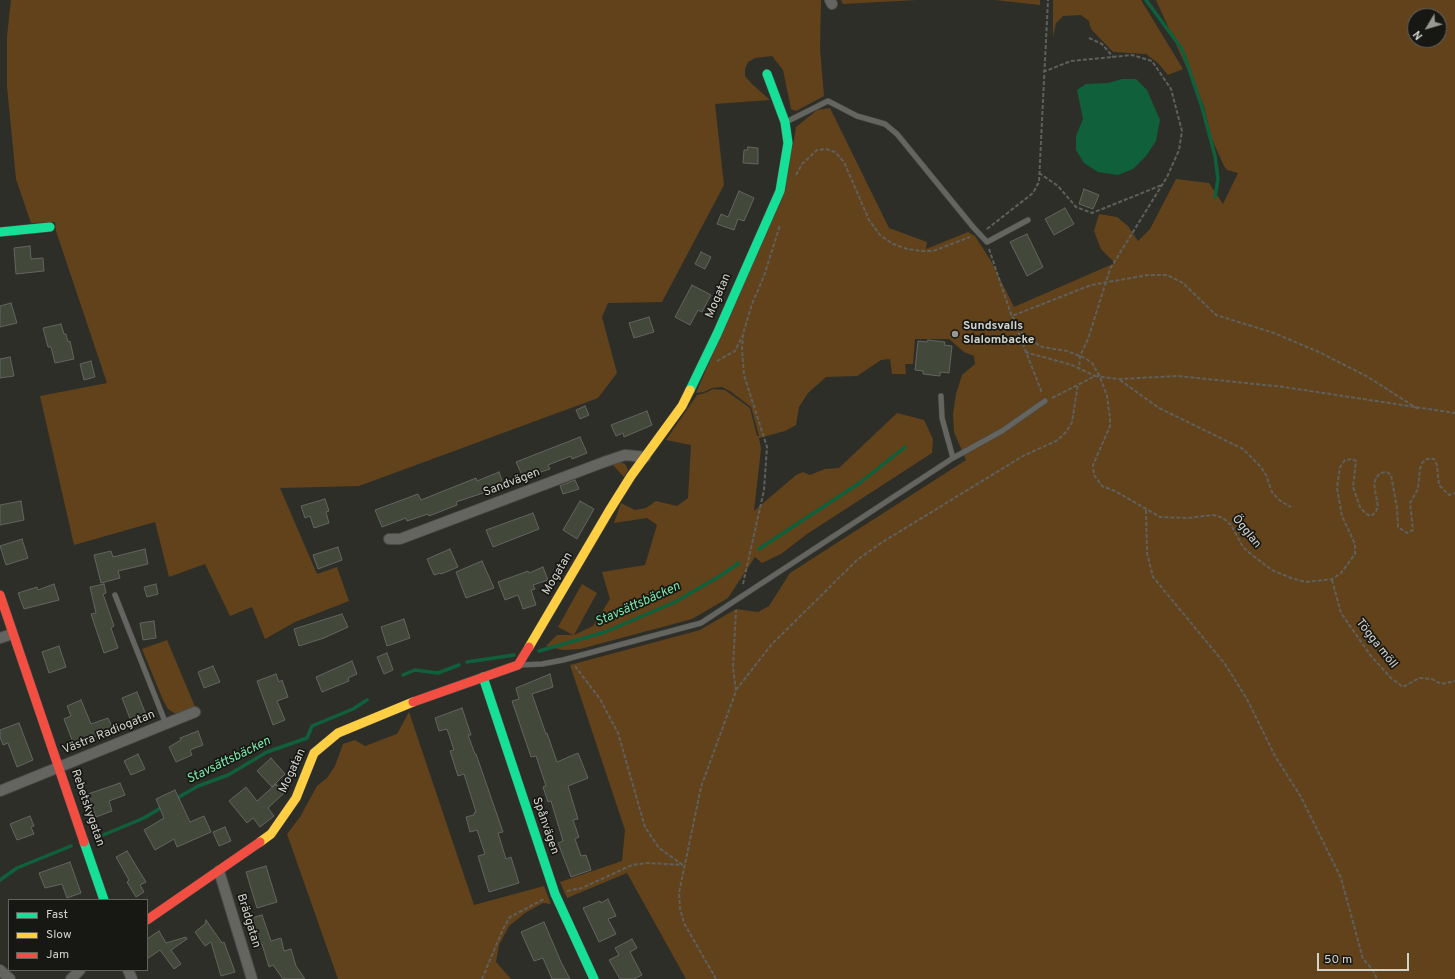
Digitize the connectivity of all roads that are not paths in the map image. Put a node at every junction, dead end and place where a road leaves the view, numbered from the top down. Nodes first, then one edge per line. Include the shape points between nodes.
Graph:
1 (767, 74) dead end
2 (785, 122) junction
3 (1028, 220) dead end
4 (50, 227) dead end
5 (0, 232) edge
6 (941, 396) dead end
7 (1045, 401) road end
8 (645, 457) junction
9 (953, 458) junction
10 (389, 539) dead end
11 (0, 595) edge
12 (115, 595) dead end
13 (12, 634) junction
14 (0, 638) edge
15 (518, 665) junction
16 (483, 678) junction
17 (195, 712) dead end
18 (166, 724) junction
19 (59, 767) junction
20 (0, 791) edge
21 (219, 871) junction
22 (104, 899) edge
23 (148, 919) edge
24 (0, 970) edge
25 (79, 971) edge
26 (10, 979) edge
27 (71, 979) edge
28 (252, 979) edge
29 (594, 979) edge

1 - 2 street, Mogatan
2 - 3 lane via 828,101 857,116 885,124 920,161 987,242
2 - 8 street, Mogatan via 788,143 780,191 682,406
4 - 5 street
6 - 9 lane via 942,418
7 - 9 lane via 1002,431
8 - 10 street, Sandvägen via 625,456 604,462 400,539
8 - 15 street, Mogatan via 609,511
9 - 15 lane via 701,622 569,658 542,664
11 - 13 street, Rebetskygatan
12 - 18 lane, Västra Radiogatan
13 - 14 street
13 - 19 street, Rebetskygatan
15 - 16 street, Mogatan
16 - 21 street, Mogatan via 391,710 338,733 314,753 296,798 271,834
16 - 29 street, Spånvägen via 555,894
17 - 18 street
18 - 19 street, Västra Radiogatan
19 - 20 street, Västra Radiogatan
19 - 22 street, Rebetskygatan
21 - 23 street, Mogatan
21 - 28 street, Brädgatan
24 - 26 street
25 - 27 street

